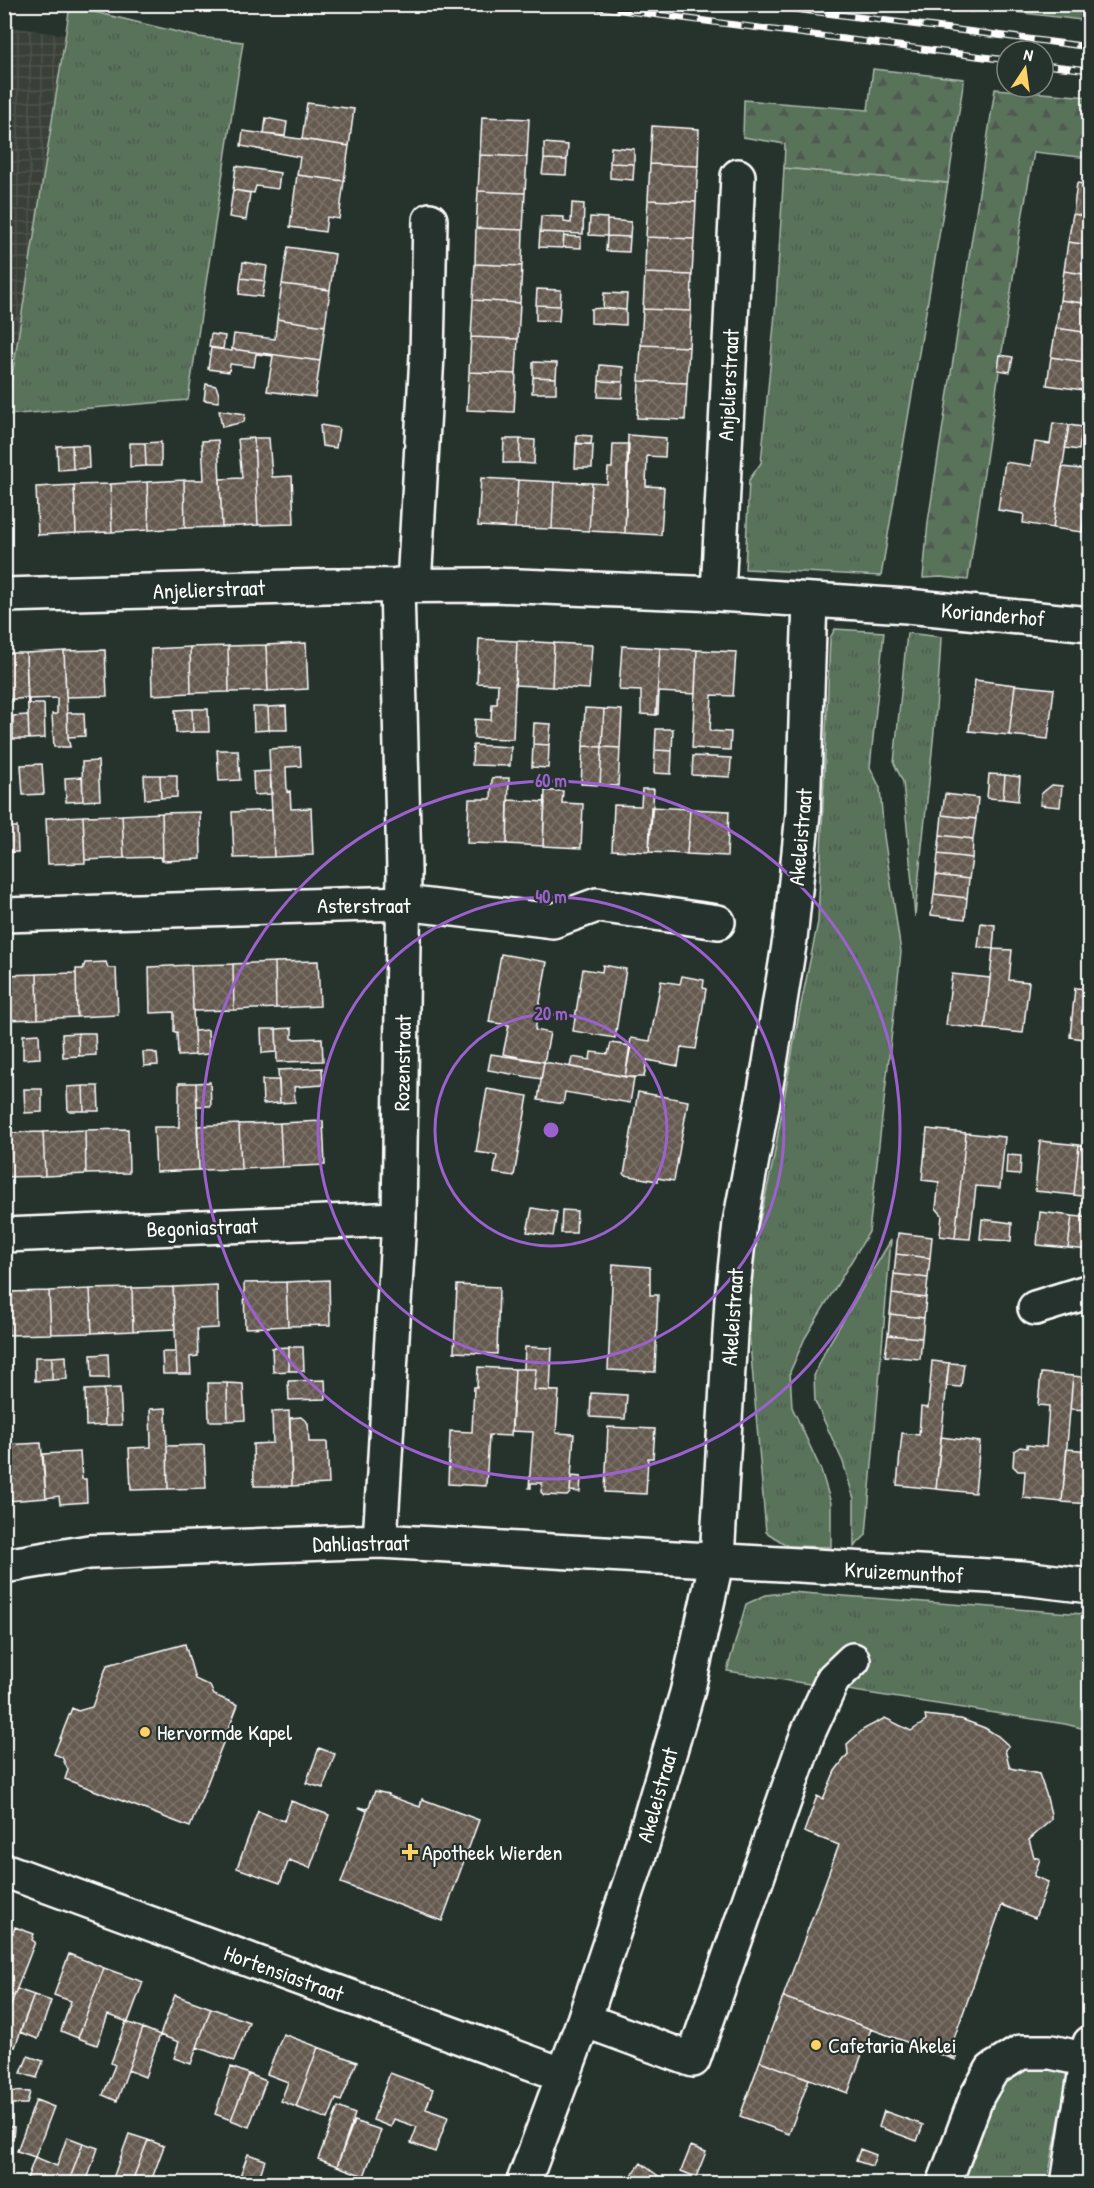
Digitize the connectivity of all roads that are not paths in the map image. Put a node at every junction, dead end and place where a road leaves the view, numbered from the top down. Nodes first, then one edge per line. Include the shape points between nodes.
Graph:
1 (738, 176) dead end
2 (430, 220) dead end
3 (406, 585) junction
4 (718, 594) junction
5 (4, 596) edge
6 (810, 600) junction
7 (896, 605) joint
8 (1089, 624) edge
9 (404, 903) junction
10 (4, 915) edge
11 (718, 922) dead end
12 (399, 1218) junction
13 (4, 1235) edge
14 (1089, 1290) edge
15 (1035, 1308) dead end
16 (380, 1541) junction
17 (717, 1559) junction
18 (4, 1566) edge
19 (1089, 1586) edge
20 (853, 1660) dead end
21 (4, 1870) edge
22 (584, 2020) junction
23 (1088, 2051) edge
24 (564, 2074) junction
25 (523, 2184) edge
26 (944, 2184) edge
27 (1068, 2184) edge

1 - 4 street, Anjelierstraat
2 - 3 street via 428,355
3 - 4 street, Anjelierstraat
3 - 5 street, Anjelierstraat
3 - 9 street, Rozenstraat
4 - 6 street, Anjelierstraat
6 - 7 street, Anjelierstraat
6 - 17 street, Akeleistraat via 803,813 790,939 740,1223
7 - 8 street, Korianderhof
9 - 10 street, Asterstraat
9 - 11 street, Asterstraat via 553,921 597,905
9 - 12 street, Rozenstraat
12 - 13 street, Begoniastraat
12 - 16 street, Rozenstraat
14 - 15 street
16 - 17 street, Dahliastraat
16 - 18 street, Dahliastraat via 89,1552
17 - 19 street, Kruizemunthof via 1023,1578
17 - 22 street, Akeleistraat via 687,1693 639,1859
20 - 22 street via 833,1678 808,1733 693,2060
21 - 24 street, Hortensiastraat
22 - 24 street, Akeleistraat
23 - 26 street via 1021,2052 992,2070 977,2096
23 - 27 street
24 - 25 street, Akeleistraat

